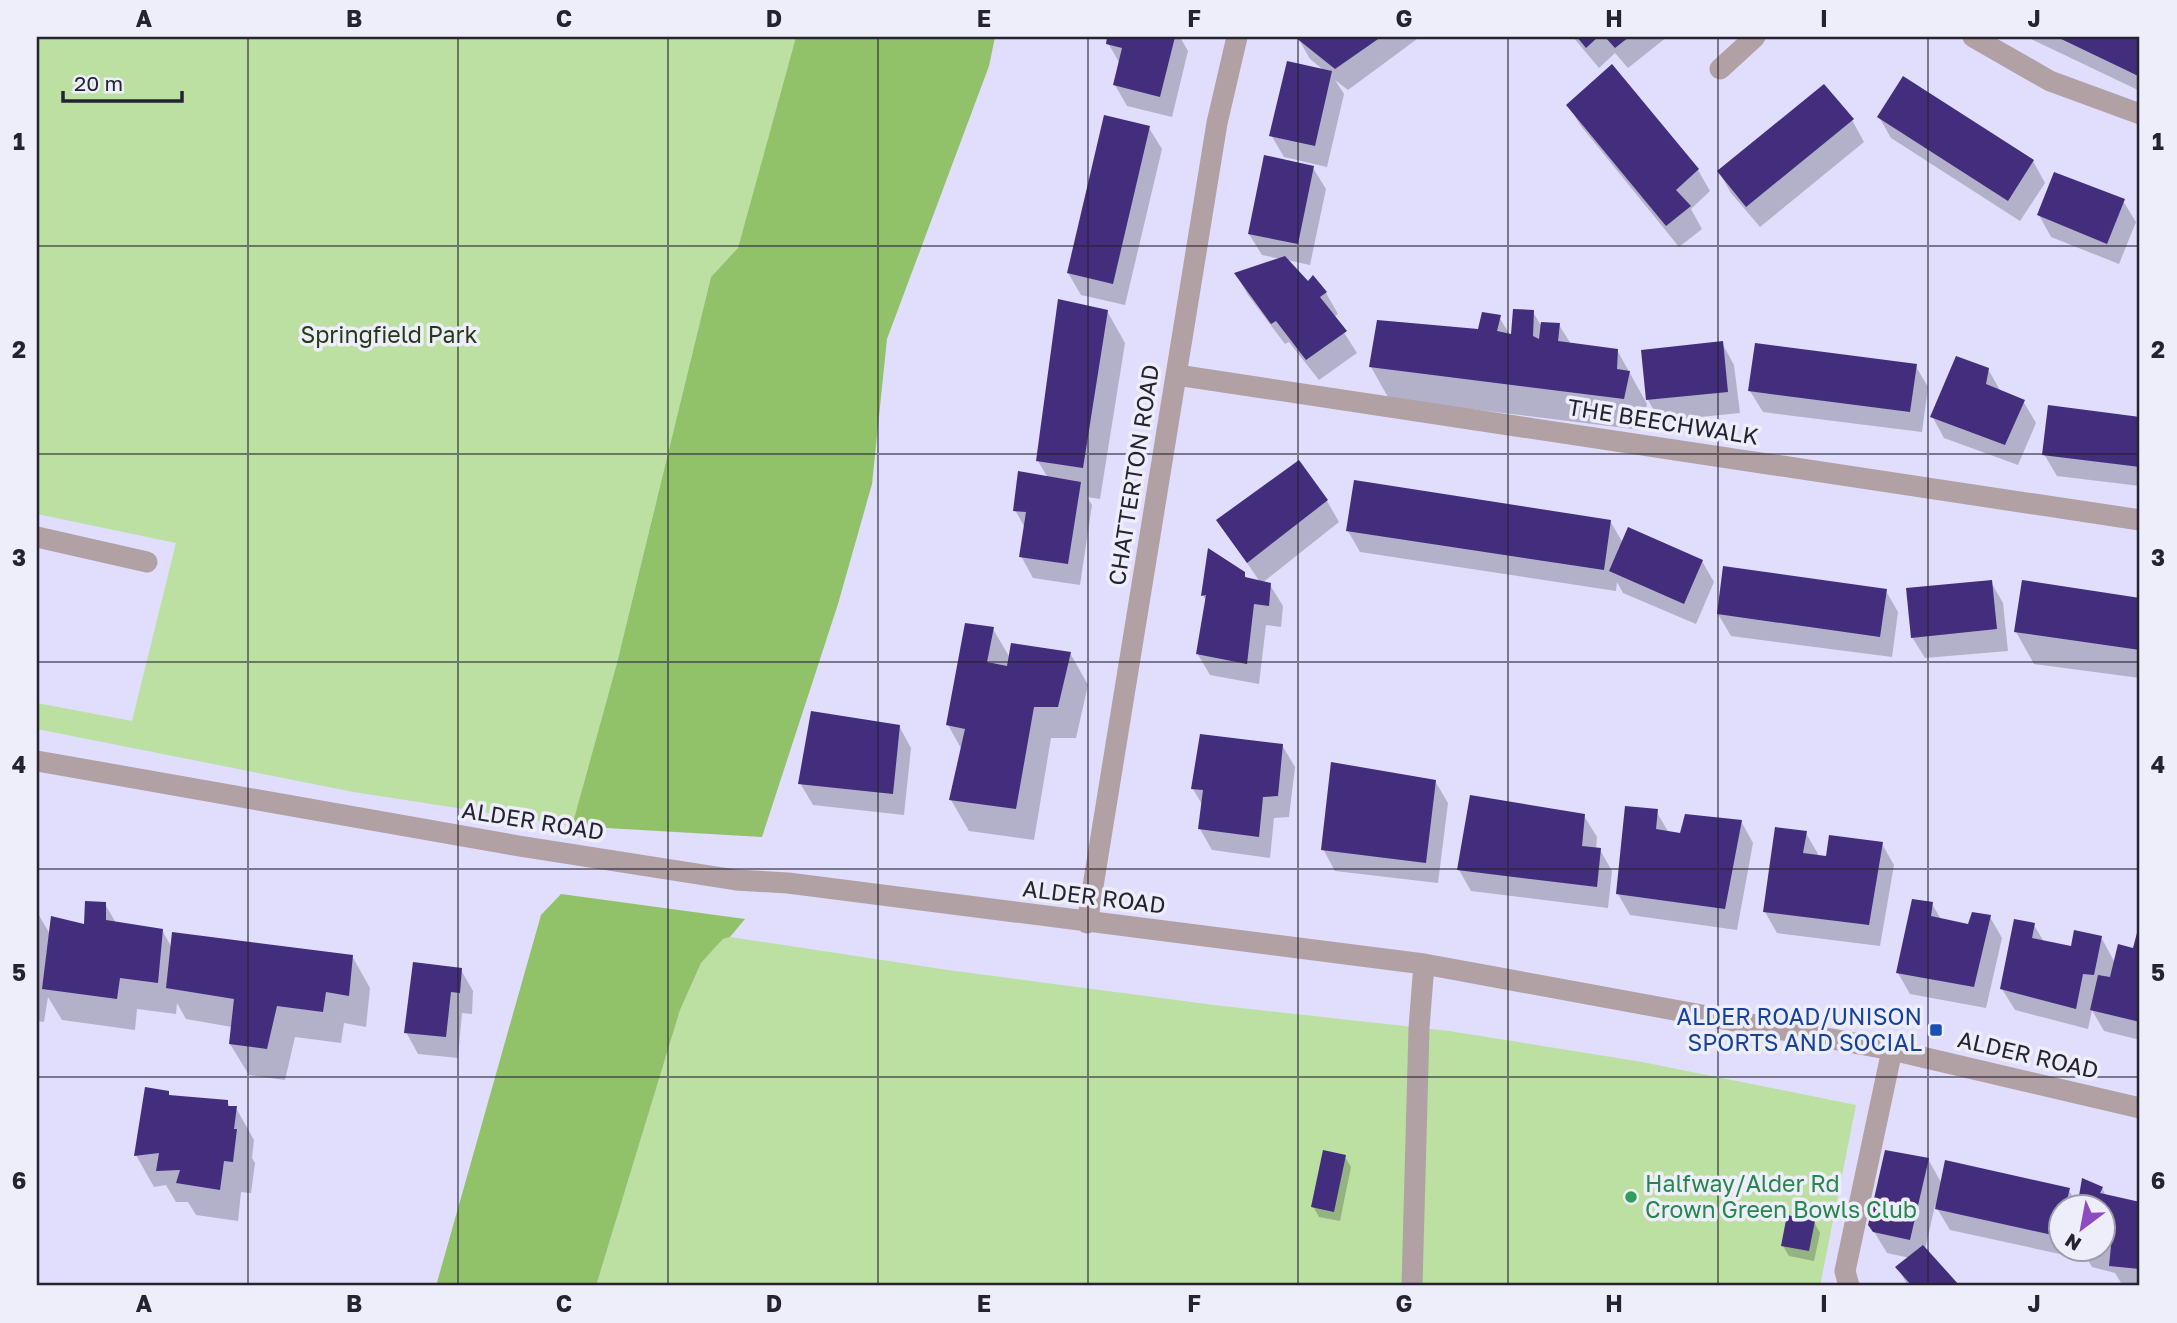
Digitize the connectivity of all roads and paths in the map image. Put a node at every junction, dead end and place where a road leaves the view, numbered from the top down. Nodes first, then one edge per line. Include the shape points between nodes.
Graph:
1 (1237, 37) edge
2 (1755, 37) edge
3 (1973, 37) edge
4 (1720, 69) dead end
5 (2140, 114) edge
6 (1177, 375) junction
7 (2140, 520) edge
8 (37, 537) edge
9 (147, 562) dead end
10 (37, 761) edge
11 (1087, 922) junction
12 (1424, 964) junction
13 (1892, 1050) junction
14 (2140, 1108) edge
15 (1412, 1286) edge
16 (1849, 1286) edge

1 - 6 street, CHATTERTON ROAD via 1217,123
2 - 4 street
3 - 5 street via 2050,82
6 - 7 street, THE BEECHWALK
6 - 11 street, CHATTERTON ROAD
8 - 9 street
10 - 11 street, ALDER ROAD via 736,880
11 - 12 street, ALDER ROAD
12 - 13 street, ALDER ROAD
12 - 15 street
13 - 14 street, ALDER ROAD
13 - 16 street via 1846,1271

